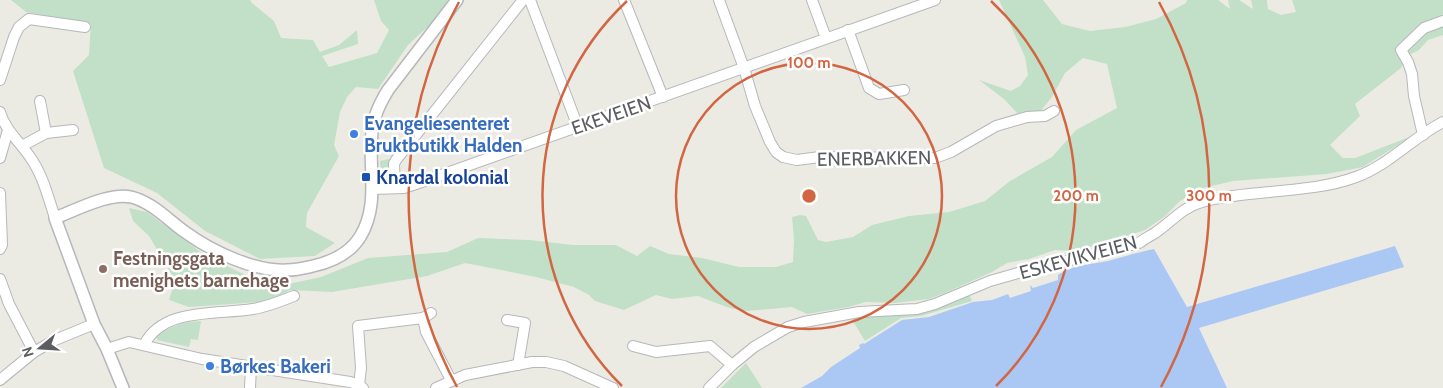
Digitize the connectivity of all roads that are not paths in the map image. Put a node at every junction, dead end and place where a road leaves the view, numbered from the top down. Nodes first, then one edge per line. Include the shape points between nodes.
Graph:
1 (457, 0) edge
2 (523, 0) edge
3 (530, 0) edge
4 (624, 0) edge
5 (719, 0) edge
6 (812, 0) edge
7 (935, 0) edge
8 (907, 4) edge
9 (1443, 21) edge
10 (85, 27) dead end
11 (848, 30) junction
12 (826, 38) junction
13 (744, 68) junction
14 (0, 80) edge
15 (904, 90) dead end
16 (663, 97) junction
17 (40, 100) dead end
18 (1054, 111) dead end
19 (0, 112) edge
20 (1443, 122) edge
21 (578, 127) junction
22 (8, 130) junction
23 (73, 130) dead end
24 (46, 133) junction
25 (1423, 135) junction
26 (22, 146) junction
27 (0, 158) edge
28 (395, 188) junction
29 (372, 189) junction
30 (0, 193) edge
31 (56, 218) junction
32 (0, 249) edge
33 (0, 279) edge
34 (294, 296) dead end
35 (507, 320) dead end
36 (94, 324) junction
37 (144, 345) junction
38 (633, 346) dead end
39 (107, 349) junction
40 (34, 352) junction
41 (518, 365) junction
42 (732, 365) junction
43 (251, 367) junction
44 (0, 380) edge
45 (451, 380) junction
46 (361, 386) edge
47 (606, 387) edge
48 (123, 388) edge
49 (250, 388) edge
50 (436, 388) edge
51 (709, 388) edge

1 - 29 street via 379,106 372,131
2 - 28 street via 399,155 394,164
3 - 21 street
4 - 16 street
5 - 13 street, ENERBAKKEN
6 - 12 street
7 - 8 street, EKEVEIEN
8 - 11 street, EKEVEIEN
9 - 25 street via 1424,28 1401,50 1412,74
10 - 14 street via 29,19 19,27 14,37
11 - 12 street, EKEVEIEN
11 - 15 street via 869,88 879,94
12 - 13 street, EKEVEIEN
13 - 16 street, EKEVEIEN
13 - 18 street, ENERBAKKEN via 770,142 776,152 790,159 935,158 996,126
16 - 21 street, EKEVEIEN
17 - 24 street
19 - 22 street
20 - 25 street, ESKEVIKVEIEN
21 - 28 street, EKEVEIEN via 404,188
22 - 26 street
22 - 27 street
23 - 24 street
24 - 26 street
25 - 42 street, ESKEVIKVEIEN via 1395,157 1356,177 1331,184 1199,203 1185,209 1139,243 990,281 917,309 859,312 804,322 754,346
26 - 31 street via 40,172
28 - 29 street, EKEVEIEN
29 - 31 street via 370,215 360,237 342,255 300,269 286,270 245,263 219,253 152,206 130,196 100,200
30 - 32 street
31 - 36 street
33 - 40 street
34 - 37 street via 253,309 200,314 169,321
35 - 41 street via 525,323
36 - 39 street
36 - 40 street
37 - 39 street via 129,342
37 - 43 street
38 - 42 street via 656,352 710,346
39 - 48 street
40 - 44 street
41 - 45 street
41 - 47 street via 556,364
42 - 51 street, ESKEVIKVEIEN
43 - 46 street
43 - 49 street
45 - 46 street via 426,332 427,315 358,326
45 - 50 street

